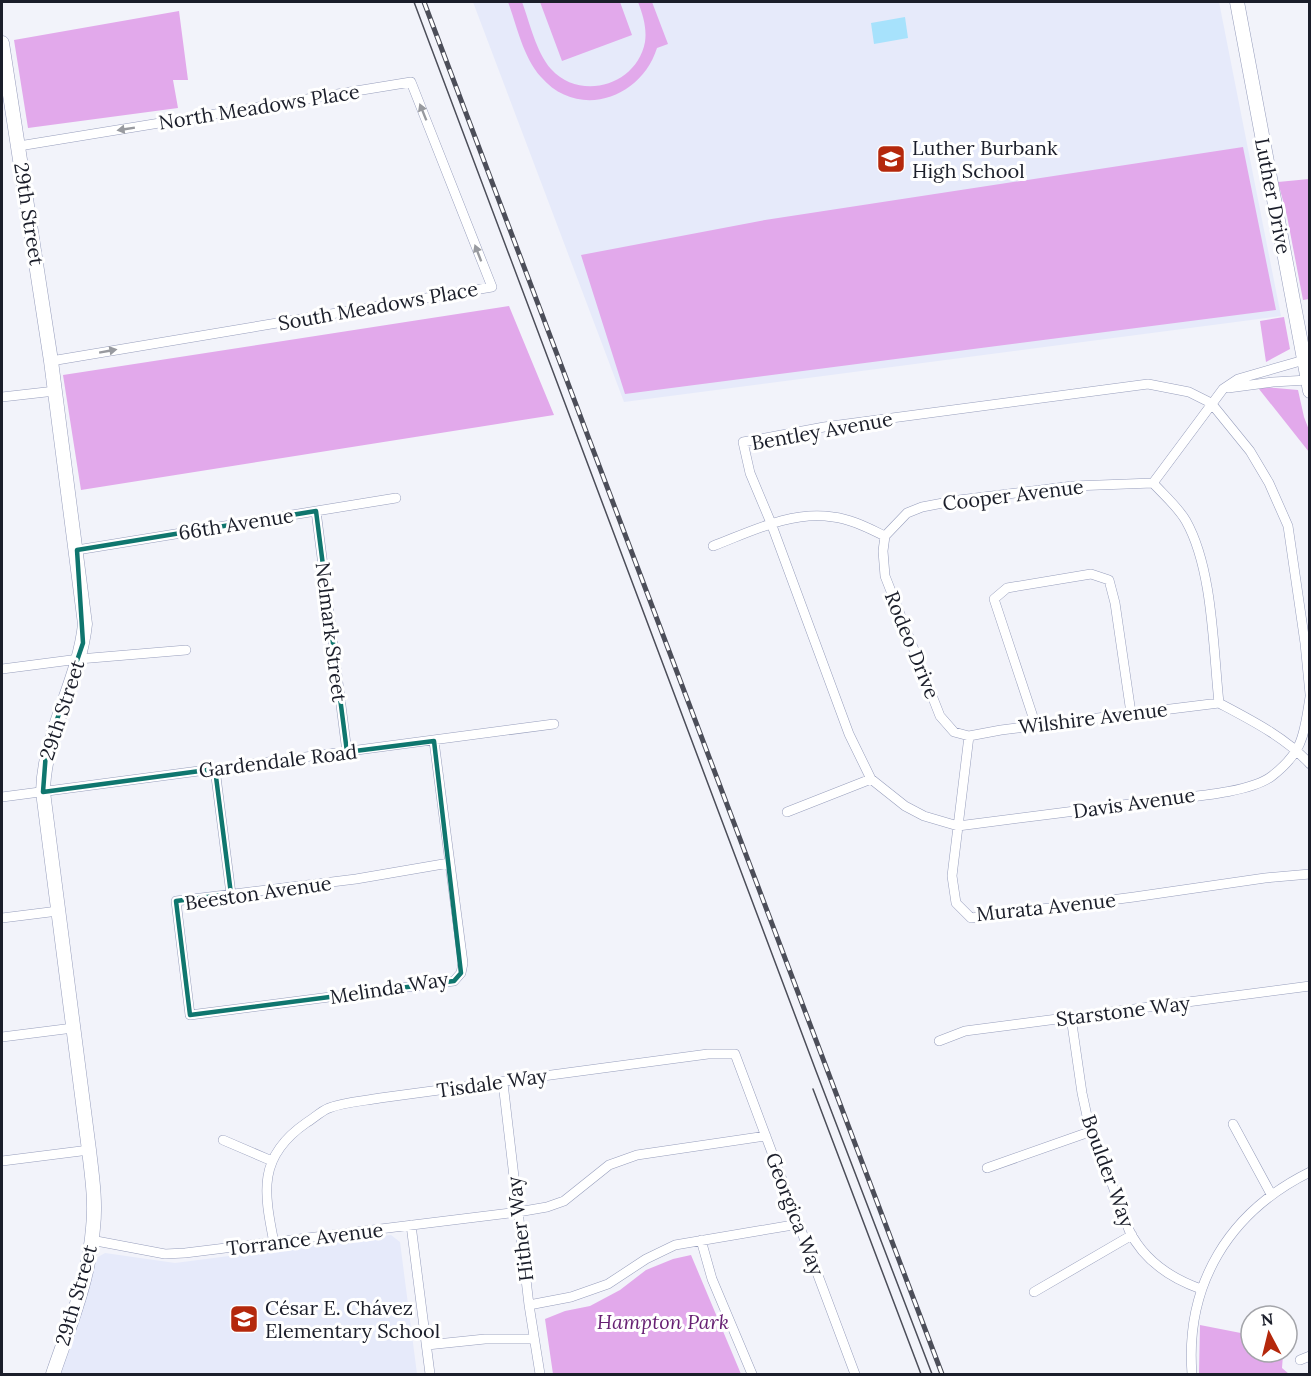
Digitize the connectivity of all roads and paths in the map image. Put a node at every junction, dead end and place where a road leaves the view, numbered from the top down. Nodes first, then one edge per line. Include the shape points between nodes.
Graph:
1 (1237, 2) edge
2 (2, 43) edge
3 (19, 146) junction
4 (444, 166) joint
5 (1304, 360) junction
6 (51, 361) junction
7 (1309, 385) edge
8 (1223, 389) junction
9 (55, 391) junction
10 (2, 397) edge
11 (1211, 403) junction
12 (1153, 483) junction
13 (396, 498) dead end
14 (316, 511) junction
15 (771, 523) junction
16 (885, 536) junction
17 (713, 546) dead end
18 (77, 550) junction
19 (186, 650) dead end
20 (79, 659) junction
21 (2, 669) edge
22 (1310, 695) edge
23 (1219, 703) junction
24 (1131, 713) junction
25 (554, 724) dead end
26 (1036, 726) junction
27 (969, 736) junction
28 (434, 741) junction
29 (1298, 751) junction
30 (347, 752) junction
31 (1310, 764) edge
32 (215, 769) junction
33 (872, 779) junction
34 (42, 792) junction
35 (2, 797) edge
36 (787, 812) dead end
37 (958, 826) junction
38 (449, 863) junction
39 (1310, 874) edge
40 (231, 894) junction
41 (58, 911) junction
42 (2, 918) edge
43 (1310, 986) edge
44 (190, 1015) joint
45 (1071, 1017) junction
46 (73, 1028) junction
47 (2, 1037) edge
48 (939, 1041) dead end
49 (735, 1054) joint
50 (502, 1083) junction
51 (1233, 1124) dead end
52 (1092, 1131) junction
53 (766, 1136) junction
54 (223, 1140) dead end
55 (89, 1150) junction
56 (2, 1161) edge
57 (272, 1161) junction
58 (987, 1168) dead end
59 (1310, 1172) edge
60 (1271, 1194) junction
61 (518, 1212) junction
62 (799, 1224) junction
63 (411, 1225) junction
64 (1132, 1235) junction
65 (92, 1240) junction
66 (701, 1240) junction
67 (274, 1243) junction
68 (1201, 1289) junction
69 (1034, 1292) dead end
70 (529, 1305) junction
71 (534, 1339) junction
72 (427, 1345) junction
73 (1310, 1356) edge
74 (1300, 1360) dead end
75 (52, 1374) edge
76 (430, 1374) edge
77 (540, 1374) edge
78 (752, 1374) edge
79 (855, 1374) edge
80 (1191, 1374) edge

1 - 5 street, Luther Drive
2 - 3 street, 29th Street
4 -> 3 street, North Meadows Place via 411,82
3 - 6 street, 29th Street
6 -> 4 street, South Meadows Place via 492,287
5 - 7 street, Luther Drive
5 - 8 street via 1238,379
6 - 9 street, 29th Street
7 - 8 street via 1273,382
8 - 11 street
9 - 10 street
9 - 18 street, 29th Street
11 - 12 street
11 - 15 street, Bentley Avenue via 1189,392 1148,384 825,427 742,442
11 - 22 street via 1250,451 1288,526
12 - 16 street, Cooper Avenue via 1073,486 922,507 907,513
12 - 23 street via 1185,519 1199,548
13 - 14 street, 66th Avenue
14 - 18 street, 66th Avenue
14 - 30 street, Nelmark Street
15 - 16 street via 832,516
15 - 17 street
15 - 33 street, Bentley Avenue via 849,734
16 - 27 street, Rodeo Drive via 885,576 940,716 954,732
18 - 20 street, 29th Street via 85,624
19 - 20 street
20 - 21 street
20 - 34 street, 29th Street via 46,752
22 - 29 street
23 - 24 street, Wilshire Avenue
23 - 29 street
24 - 26 street, Wilshire Avenue
24 - 26 street via 1109,580 1091,574 1007,588 994,599
25 - 28 street, Gardendale Road
26 - 27 street, Wilshire Avenue
27 - 37 street, Murata Avenue
28 - 30 street, Gardendale Road
28 - 38 street, Melinda Way
29 - 31 street
29 - 37 street, Davis Avenue via 1271,777 1251,786
30 - 32 street, Gardendale Road
32 - 34 street, Gardendale Road
32 - 40 street
33 - 36 street
33 - 37 street, Bentley Avenue via 905,806
34 - 35 street, Gardendale Road
34 - 41 street, 29th Street
37 - 39 street, Murata Avenue via 952,876 956,903 970,918
38 - 40 street, Beeston Avenue
38 - 44 street, Melinda Way via 462,963 461,973 454,981
40 - 44 street, Beeston Avenue via 176,901
41 - 42 street
41 - 46 street, 29th Street
43 - 45 street, Starstone Way
45 - 48 street, Starstone Way via 965,1031
45 - 52 street, Boulder Way
46 - 47 street
46 - 55 street, 29th Street
49 - 50 street, Tisdale Way via 708,1054
49 - 53 street, Georgica Way
50 - 57 street, Tisdale Way via 329,1108 285,1140
50 - 61 street, Hither Way
51 - 60 street
52 - 58 street
52 - 64 street, Boulder Way
53 - 61 street, Torrance Avenue via 622,1159 564,1201
53 - 62 street, Georgica Way
54 - 57 street
55 - 56 street
55 - 65 street, 29th Street via 94,1207
57 - 67 street, Tisdale Way via 266,1202
59 - 60 street
60 - 68 street via 1229,1236
61 - 63 street, Torrance Avenue
61 - 70 street, Hither Way
62 - 66 street
62 - 79 street, Georgica Way
63 - 67 street, Torrance Avenue
63 - 72 street
64 - 68 street, Boulder Way via 1156,1265
64 - 69 street
65 - 67 street, Torrance Avenue via 165,1254
65 - 75 street, 29th Street via 82,1289
66 - 70 street via 675,1245 645,1259 608,1284
66 - 78 street via 712,1280
68 - 80 street via 1191,1333
70 - 71 street, Hither Way
71 - 72 street
71 - 77 street, Hither Way
72 - 76 street
73 - 74 street

